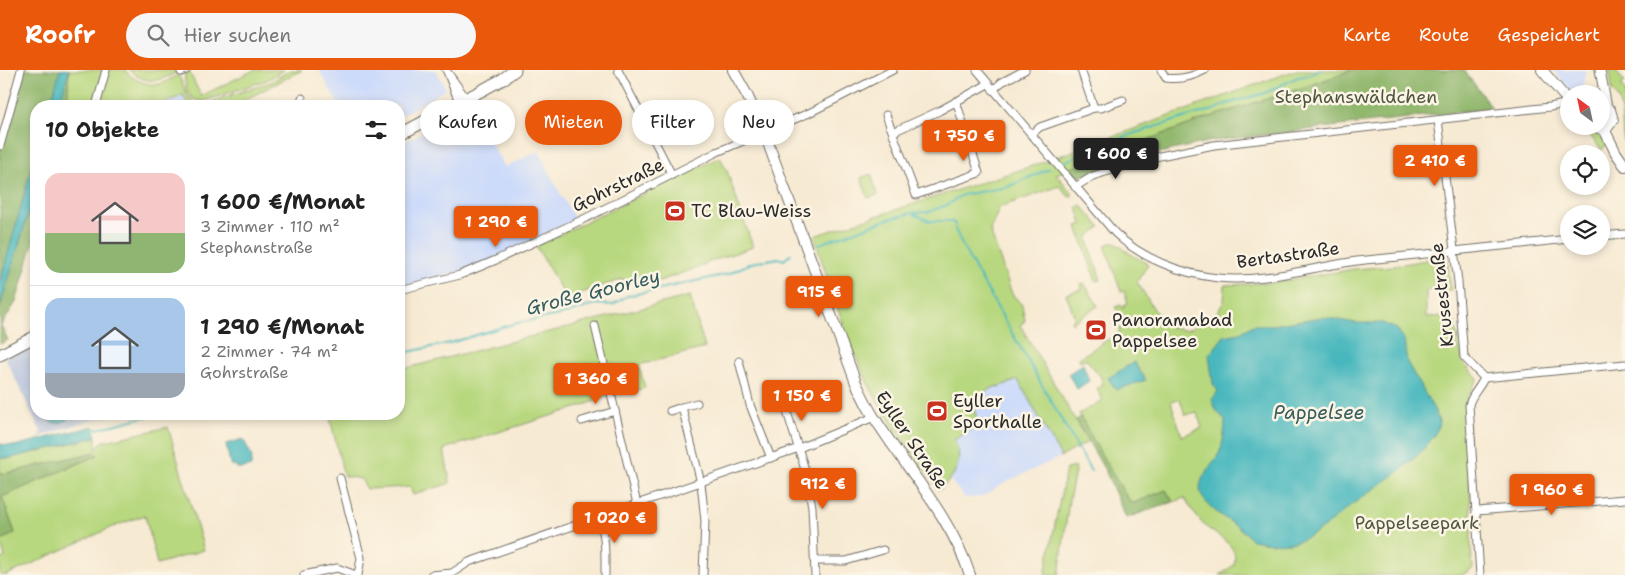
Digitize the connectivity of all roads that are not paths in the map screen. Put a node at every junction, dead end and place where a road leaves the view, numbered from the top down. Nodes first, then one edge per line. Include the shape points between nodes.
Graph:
1 (21, 70) edge
2 (106, 70) edge
3 (447, 70) edge
4 (515, 70) edge
5 (618, 70) edge
6 (733, 70) edge
7 (893, 70) edge
8 (977, 70) edge
9 (1025, 70) edge
10 (1081, 70) edge
11 (1161, 70) edge
12 (1206, 70) edge
13 (1542, 70) edge
14 (1599, 70) edge
15 (988, 84) junction
16 (1598, 85) edge
17 (1601, 85) edge
18 (994, 90) junction
19 (1560, 91) edge
20 (461, 97) junction
21 (98, 100) edge
22 (749, 100) edge
23 (1123, 100) dead end
24 (956, 102) junction
25 (1560, 105) edge
26 (1094, 108) junction
27 (886, 115) dead end
28 (794, 119) edge
29 (1438, 120) junction
30 (405, 125) edge
31 (405, 131) edge
32 (893, 132) junction
33 (1031, 135) junction
34 (1608, 135) edge
35 (733, 145) edge
36 (769, 145) edge
37 (0, 146) edge
38 (1625, 166) edge
39 (672, 175) junction
40 (1075, 187) junction
41 (1625, 234) edge
42 (1610, 235) edge
43 (1560, 241) edge
44 (1453, 251) junction
45 (405, 289) edge
46 (595, 326) dead end
47 (30, 339) edge
48 (0, 355) edge
49 (740, 361) dead end
50 (1625, 364) edge
51 (1484, 378) junction
52 (784, 402) dead end
53 (697, 403) dead end
54 (682, 408) junction
55 (615, 411) junction
56 (670, 411) dead end
57 (874, 418) junction
58 (582, 421) dead end
59 (799, 448) junction
60 (771, 458) junction
61 (340, 478) dead end
62 (700, 483) junction
63 (1625, 499) edge
64 (636, 504) junction
65 (1476, 511) junction
66 (599, 518) junction
67 (883, 550) dead end
68 (815, 562) junction
69 (346, 573) edge
70 (452, 574) edge
71 (304, 575) edge
72 (357, 575) edge
73 (431, 575) edge
74 (605, 575) edge
75 (703, 575) edge
76 (815, 575) edge
77 (970, 575) edge
78 (1480, 575) edge

1 - 37 street
2 - 21 street
3 - 20 street
4 - 20 main road
5 - 39 street
6 - 22 main road, Eyller Straße
7 - 28 street, Gohrstraße
8 - 15 street, Bertastraße
9 - 18 street
10 - 26 street
11 - 12 street via 1166,78 1173,79
13 - 19 main road
14 - 16 street
14 - 17 street
15 - 18 street, Bertastraße
15 - 24 street
18 - 33 street, Bertastraße
20 - 30 main road
20 - 31 main road
23 - 26 street
24 - 32 street
24 - 32 street via 979,173 916,195
25 - 29 street
26 - 33 street via 1040,127
27 - 32 street
29 - 40 street via 1254,139 1168,153 1093,176
29 - 44 street, Krusestraße
33 - 40 street, Bertastraße
34 - 38 main road
35 - 39 street, Gohrstraße
36 - 57 main road, Eyller Straße via 856,383
39 - 45 street, Gohrstraße via 496,260 460,275
40 - 44 street, Bertastraße via 1131,247 1203,275 1259,277 1360,260
41 - 42 street
43 - 44 street, Bertastraße
44 - 51 street, Krusestraße via 1464,357
46 - 55 street
47 - 48 main road
49 - 60 street via 750,405
50 - 51 street
51 - 65 street via 1469,405
52 - 59 street
53 - 54 street
54 - 56 street
54 - 62 street
55 - 58 street
55 - 64 street
57 - 59 street
57 - 77 main road, Eyller Straße via 941,514 963,553
59 - 60 street
59 - 68 street via 812,507
60 - 62 street
61 - 72 street via 361,558
62 - 64 street
62 - 75 street via 705,521
63 - 65 street
64 - 66 street
65 - 78 street
66 - 70 street via 469,562
66 - 74 street
67 - 68 street via 846,561
68 - 76 street
69 - 71 street via 337,568
69 - 72 street
70 - 73 street

